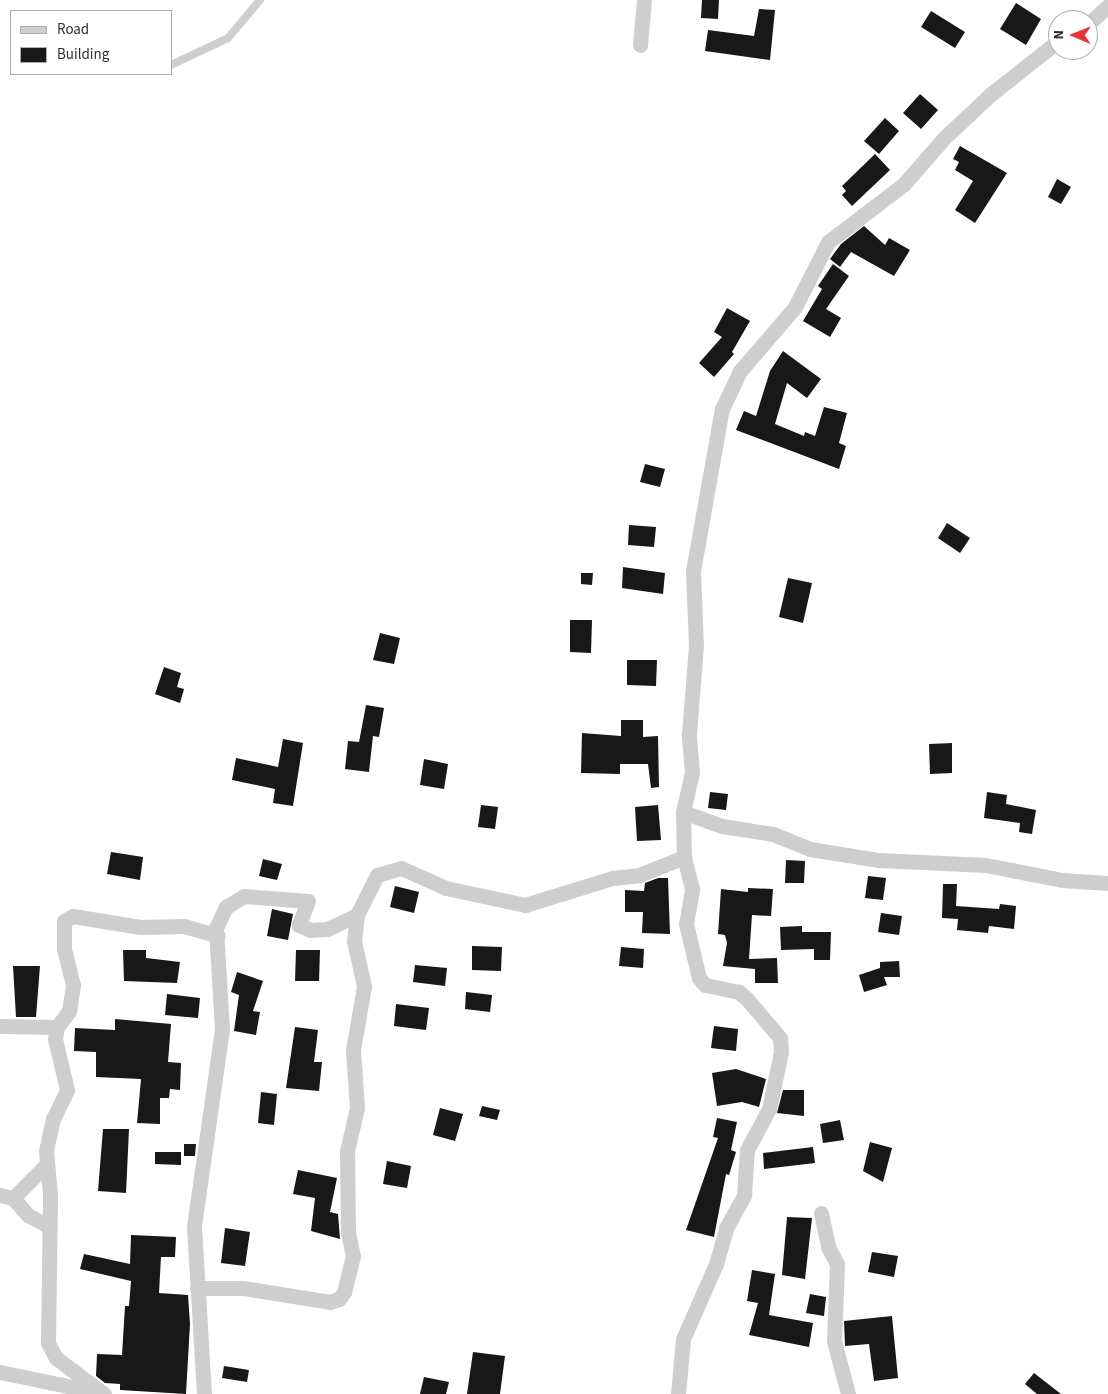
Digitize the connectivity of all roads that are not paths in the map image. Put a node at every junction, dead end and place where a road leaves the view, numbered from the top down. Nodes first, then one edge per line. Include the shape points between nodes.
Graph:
1 (260, 0) edge
2 (644, 0) edge
3 (1108, 6) edge
4 (1098, 15) edge
5 (640, 45) dead end
6 (1048, 50) edge
7 (172, 65) edge
8 (683, 812) junction
9 (684, 857) junction
10 (1108, 884) edge
11 (357, 915) junction
12 (218, 936) junction
13 (0, 1026) edge
14 (57, 1027) junction
15 (46, 1165) junction
16 (6, 1197) edge
17 (821, 1213) dead end
18 (47, 1225) junction
19 (197, 1288) junction
20 (0, 1372) edge
21 (104, 1394) edge
22 (204, 1394) edge
23 (678, 1394) edge
24 (848, 1394) edge

1 - 7 lane via 228,38
2 - 5 street
3 - 4 street
6 - 8 street via 991,94 944,138 904,184 828,242 784,323 740,370 729,388 715,437 693,571 696,646 689,734 692,772
8 - 9 street
8 - 10 street via 722,826 773,834 810,848 879,860 986,866 1062,880
9 - 11 street via 639,875 612,878 525,905 446,888 418,873 393,869 373,880
9 - 23 street via 692,888 686,924 700,978 705,985 740,992 780,1038 781,1052 769,1109 748,1150 744,1195 726,1228 716,1264 683,1338
11 - 12 street via 327,929 310,930 299,925 308,901 244,896 226,907 216,928
11 - 19 street via 354,941 364,986 353,1050 357,1108 347,1151 348,1232 352,1256 344,1292 339,1299 330,1302 243,1288
12 - 14 street via 184,926 140,927 68,916 64,921 64,948 73,984 72,1000
12 - 19 street via 222,1030 194,1226
13 - 14 street
14 - 15 street via 56,1046 67,1090 50,1130
15 - 16 street
15 - 18 street
16 - 18 street
17 - 24 street via 828,1247 837,1264 834,1341
18 - 21 street via 50,1349 71,1372
19 - 22 street
20 - 21 street

